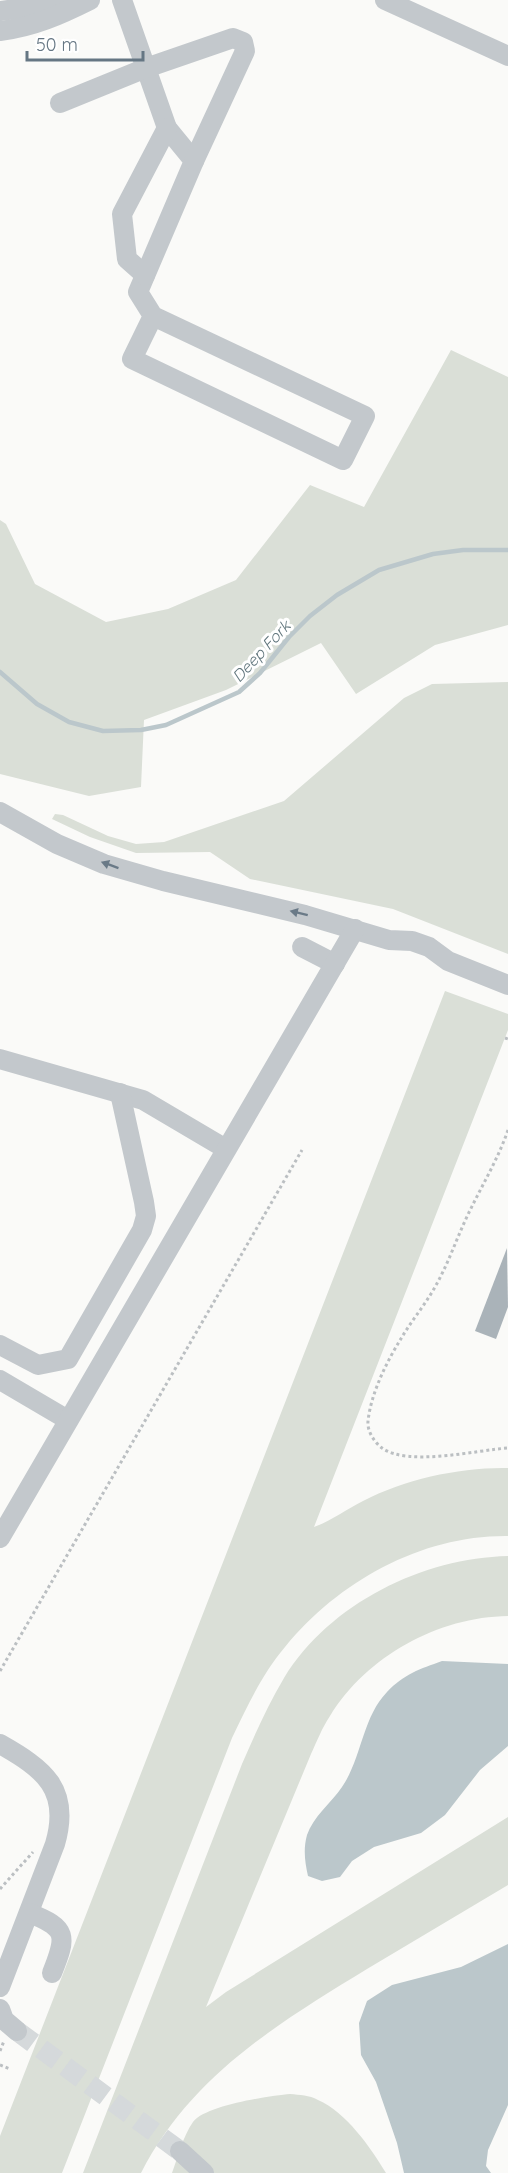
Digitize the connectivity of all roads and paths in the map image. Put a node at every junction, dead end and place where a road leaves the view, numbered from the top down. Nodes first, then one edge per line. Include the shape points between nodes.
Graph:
1 (82, 0) edge
2 (90, 0) edge
3 (122, 0) edge
4 (385, 0) edge
5 (0, 11) edge
6 (0, 31) edge
7 (508, 56) edge
8 (146, 68) junction
9 (60, 103) dead end
10 (167, 128) junction
11 (194, 160) junction
12 (145, 275) junction
13 (153, 316) junction
14 (0, 812) edge
15 (355, 929) junction
16 (303, 947) dead end
17 (335, 964) junction
18 (508, 985) edge
19 (0, 1059) edge
20 (120, 1093) junction
21 (508, 1130) edge
22 (226, 1149) junction
23 (302, 1150) dead end
24 (0, 1345) edge
25 (0, 1380) edge
26 (68, 1420) junction
27 (508, 1448) edge
28 (0, 1538) edge
29 (0, 1671) edge
30 (2, 1750) edge
31 (37, 1847) dead end
32 (0, 1889) edge
33 (29, 1913) junction
34 (52, 1973) dead end
35 (0, 1987) edge
36 (0, 2009) edge
37 (17, 2031) tunnel mouth
38 (0, 2065) edge
39 (10, 2069) dead end
40 (180, 2151) tunnel mouth
41 (204, 2173) edge

1 - 5 street
2 - 6 street via 49,20
3 - 8 street
4 - 7 street
8 - 9 street
8 - 10 street
8 - 11 street via 233,38 243,42 245,51
10 - 11 street
10 - 12 street via 122,214 127,259
11 - 12 street
12 - 13 street via 138,292
13 - 13 street via 365,417 343,460 132,359
15 -> 14 street via 133,873 57,844
15 - 17 street
15 - 18 street via 429,947 448,962
16 - 17 street
17 - 22 street
19 - 20 street
20 - 22 street via 143,1100
20 - 24 street via 144,1202 142,1230 68,1359 38,1365
21 - 27 path via 436,1286 386,1367 367,1424 372,1438 383,1449 399,1455 423,1457
22 - 26 street
23 - 29 path
25 - 26 street
26 - 28 street
30 - 33 street via 36,1766 49,1780 61,1812 56,1844
31 - 32 path
33 - 34 street via 51,1923 61,1936 60,1953
33 - 35 street
36 - 37 street via 4,2020
38 - 39 path
40 - 41 street

